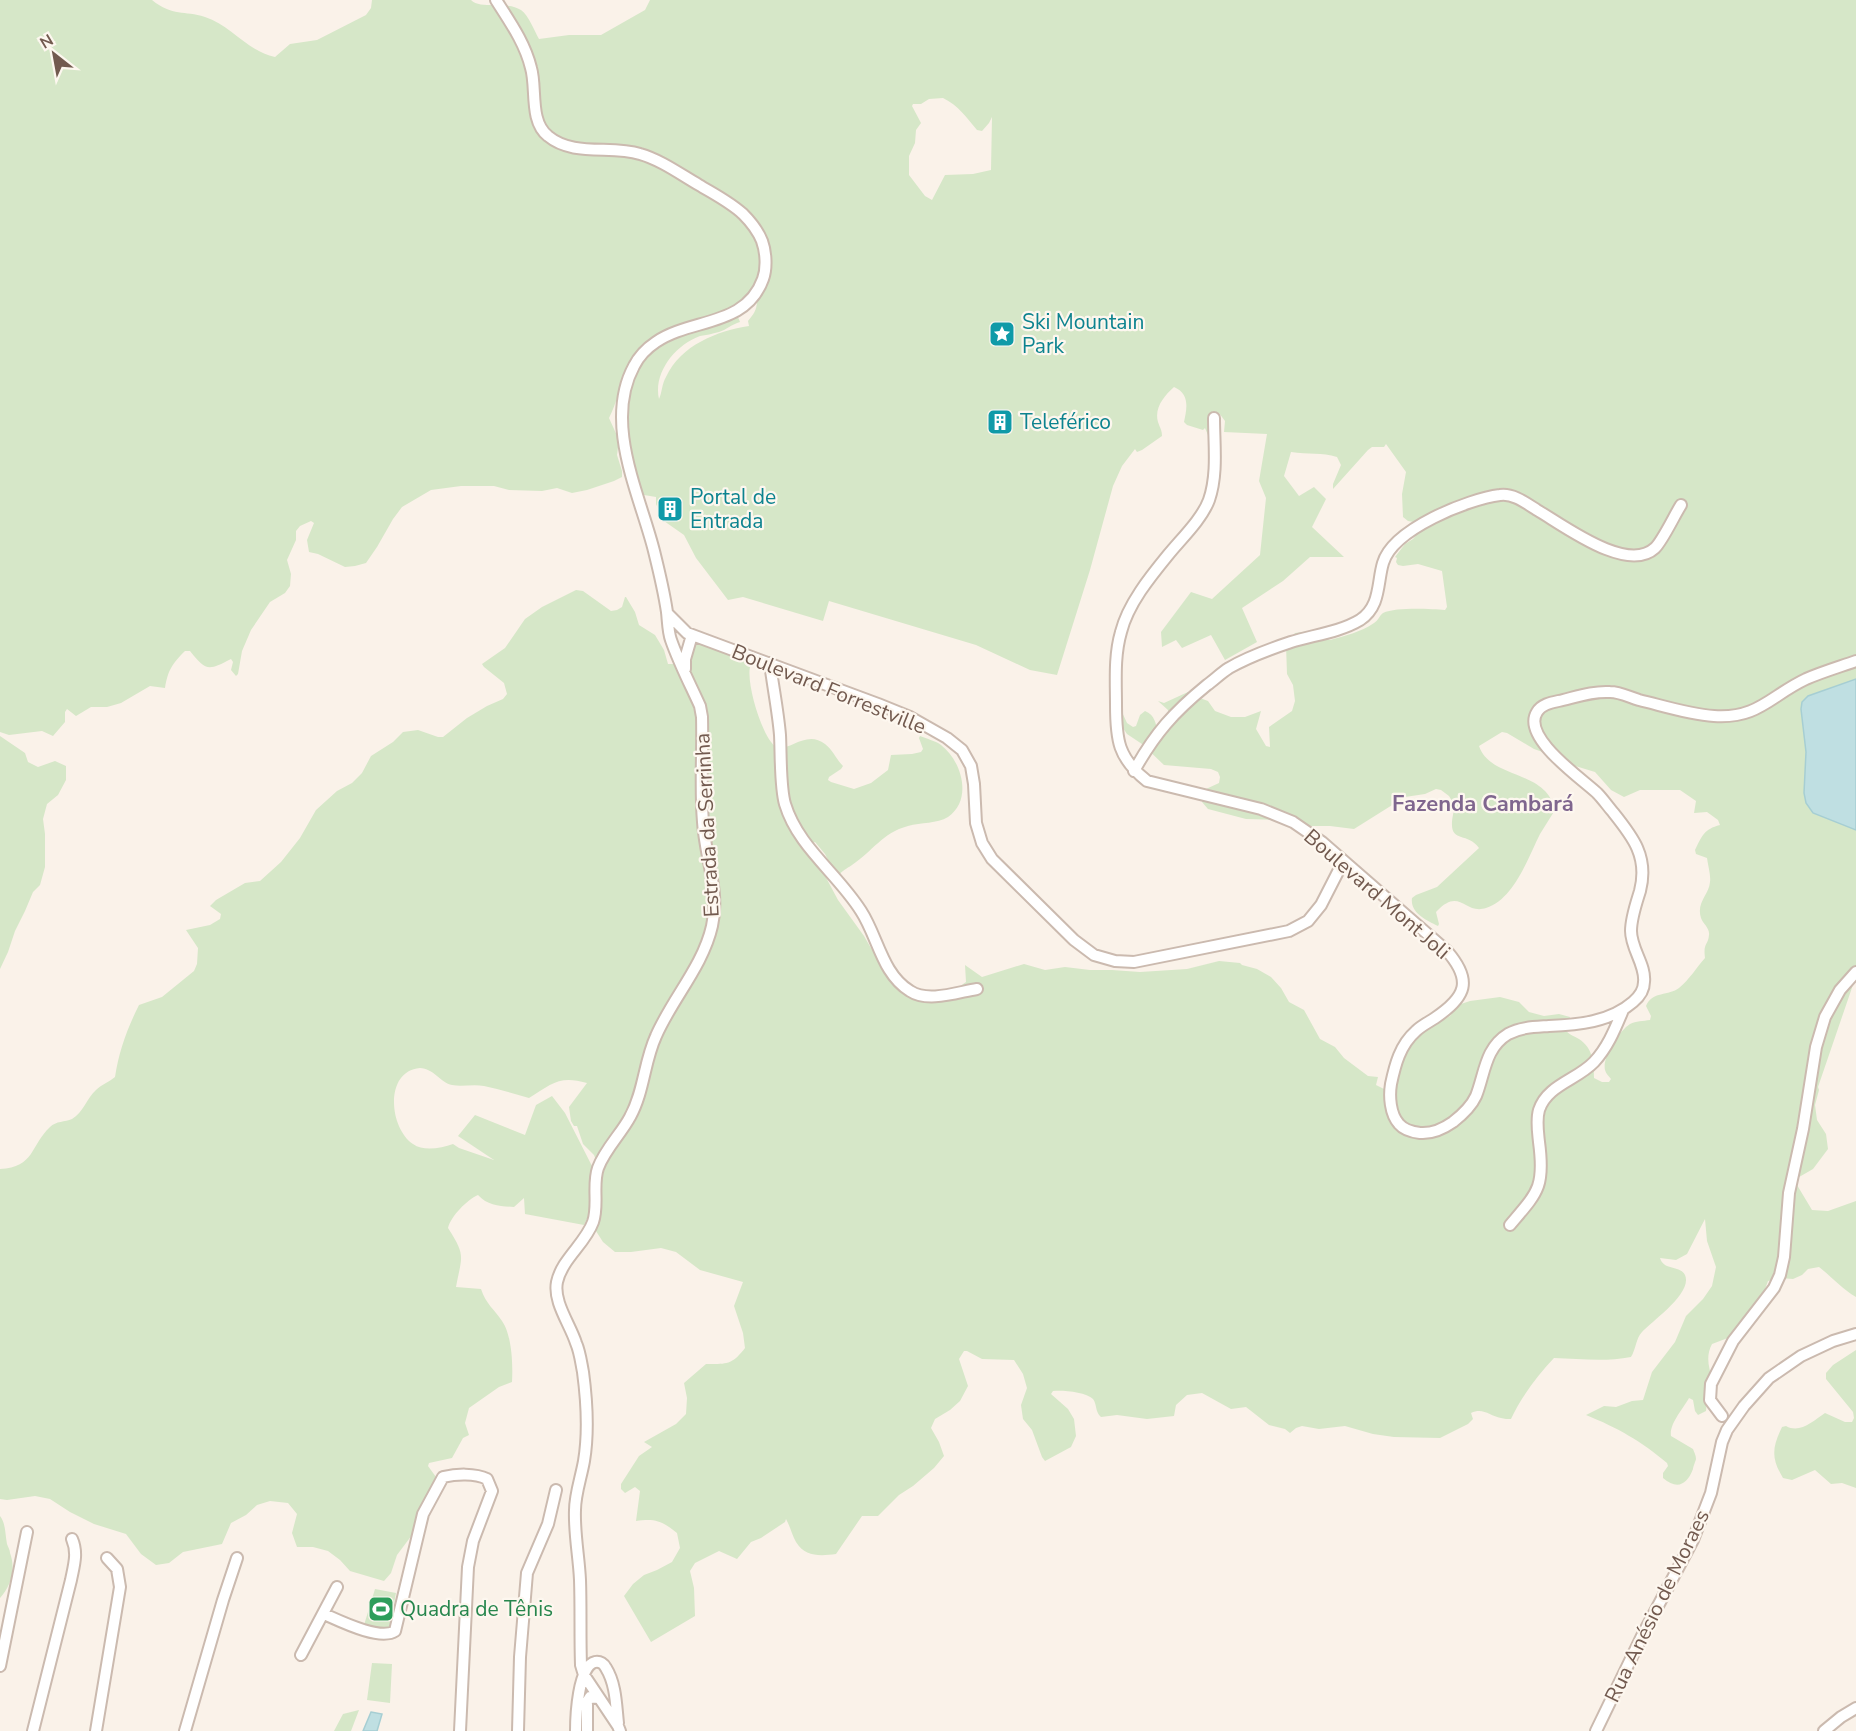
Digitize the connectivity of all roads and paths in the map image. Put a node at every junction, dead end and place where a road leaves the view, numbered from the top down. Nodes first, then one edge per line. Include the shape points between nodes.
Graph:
1 (496, 0) edge
2 (1214, 418) dead end
3 (1681, 505) dead end
4 (667, 613) junction
5 (689, 634) junction
6 (670, 638) junction
7 (1856, 661) edge
8 (770, 663) junction
9 (684, 672) junction
10 (1134, 771) junction
11 (1343, 862) junction
12 (1856, 972) edge
13 (977, 988) dead end
14 (1623, 1010) junction
15 (1510, 1225) dead end
16 (1856, 1334) edge
17 (1722, 1416) dead end
18 (556, 1490) dead end
19 (27, 1532) dead end
20 (72, 1539) dead end
21 (106, 1558) dead end
22 (237, 1558) dead end
23 (337, 1587) dead end
24 (324, 1614) junction
25 (301, 1655) dead end
26 (0, 1666) edge
27 (584, 1675) junction
28 (598, 1698) junction
29 (1856, 1708) edge
30 (619, 1728) edge
31 (33, 1731) edge
32 (96, 1731) edge
33 (185, 1731) edge
34 (460, 1731) edge
35 (518, 1731) edge
36 (576, 1731) edge
37 (587, 1731) edge
38 (1596, 1731) edge
39 (1824, 1731) edge

1 - 4 street, Estrada da Serrinha via 527,54 537,117 548,136 581,148 640,154 665,165 741,212 762,241 764,274 751,300 736,312 658,341 642,353 627,382 622,416 627,456 654,548
2 - 10 street via 1209,501 1146,584 1121,631 1116,658 1117,739
3 - 10 street via 1656,548 1643,555 1629,556 1586,539 1517,498 1502,494 1455,507 1404,535 1390,548 1383,562 1377,598 1362,619 1257,654 1228,669 1168,720
4 - 5 street
4 - 6 street, Estrada da Serrinha
5 - 6 street
5 - 8 street, Boulevard Forrestville
5 - 9 street
6 - 9 street, Estrada da Serrinha
7 - 14 street via 1803,680 1758,709 1739,716 1684,712 1613,692 1590,693 1545,705 1537,711 1536,732 1542,743 1598,794 1640,851 1641,886 1631,932 1644,986
8 - 11 street, Boulevard Forrestville via 910,717 962,750 971,766 976,823 987,851 1074,940 1094,955 1134,962 1289,931 1308,921 1321,905
8 - 13 street via 784,801 804,842 861,911 899,983 924,996
9 - 27 street, Estrada da Serrinha via 702,717 703,821 715,900 712,927 699,960 655,1038 630,1117 598,1168 592,1224 557,1282 557,1293 578,1346 588,1423 575,1512
10 - 11 street, Boulevard Mont Joli via 1147,781 1261,809 1293,822
11 - 14 street, Boulevard Mont Joli via 1447,951 1463,978 1456,1003 1416,1031 1404,1044 1395,1066 1390,1090 1392,1110 1399,1125 1411,1132 1427,1134 1445,1128 1466,1112 1475,1098 1489,1055 1509,1034 1525,1028 1599,1020
12 - 17 street via 1825,1017 1816,1047 1789,1193 1780,1275 1733,1341 1712,1384 1710,1400
14 - 15 street via 1607,1047 1593,1064 1545,1097 1538,1111 1540,1183 1533,1198
16 - 38 street, Rua Anésio de Moraes via 1801,1356 1769,1378 1727,1430 1711,1493 1693,1540
18 - 35 street via 548,1524 527,1573
19 - 26 street
20 - 31 street via 76,1547 72,1580
21 - 32 street via 117,1569 120,1587
22 - 33 street
23 - 24 street
24 - 25 street
24 - 34 street via 377,1634 395,1631 423,1514 443,1478 480,1475 488,1479 492,1491 468,1566
27 - 28 street, Estrada da Serrinha
27 - 30 street via 594,1662 605,1666 614,1688
27 - 36 street via 577,1698
28 - 30 street, Estrada da Serrinha
28 - 37 street via 590,1697 587,1702
29 - 39 street

